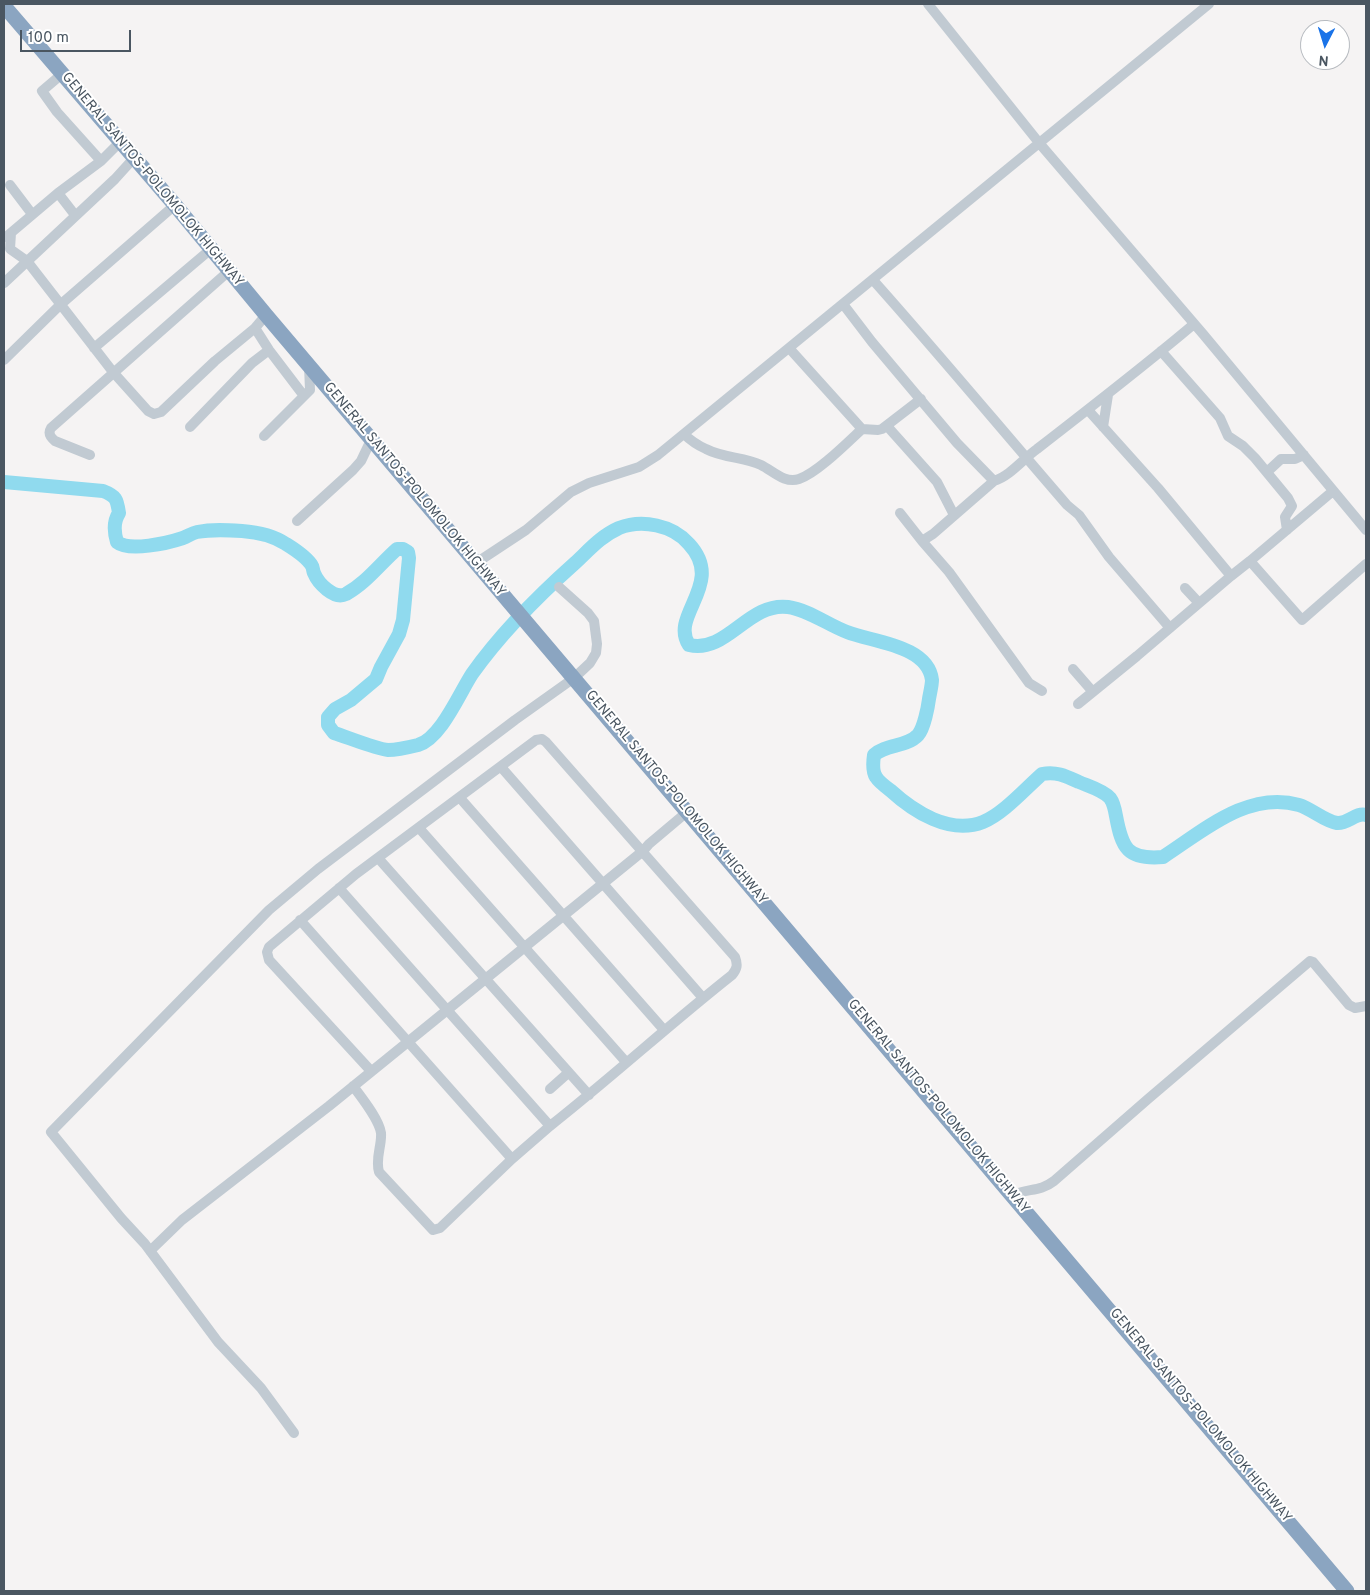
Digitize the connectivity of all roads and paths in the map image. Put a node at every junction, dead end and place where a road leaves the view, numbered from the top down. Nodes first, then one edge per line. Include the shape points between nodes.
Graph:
1 (928, 4) edge
2 (1209, 4) edge
3 (4, 6) edge
4 (62, 74) junction
5 (120, 142) junction
6 (1040, 144) junction
7 (134, 158) junction
8 (101, 160) junction
9 (10, 185) dead end
10 (58, 193) junction
11 (175, 205) junction
12 (32, 214) junction
13 (75, 215) junction
14 (7, 236) edge
15 (211, 249) junction
16 (27, 261) junction
17 (229, 271) junction
18 (873, 280) junction
19 (4, 283) edge
20 (842, 304) junction
21 (60, 305) junction
22 (266, 315) junction
23 (1194, 324) junction
24 (255, 328) junction
25 (94, 348) junction
26 (789, 348) junction
27 (269, 350) junction
28 (1161, 351) junction
29 (4, 360) edge
30 (308, 366) junction
31 (114, 372) junction
32 (1108, 395) junction
33 (304, 396) junction
34 (921, 399) junction
35 (1088, 410) junction
36 (887, 426) junction
37 (190, 427) dead end
38 (1103, 427) junction
39 (862, 429) junction
40 (684, 434) junction
41 (264, 436) dead end
42 (371, 440) junction
43 (1304, 455) junction
44 (90, 456) dead end
45 (1026, 457) junction
46 (1267, 472) junction
47 (994, 481) junction
48 (1333, 490) junction
49 (900, 513) dead end
50 (954, 515) junction
51 (297, 521) dead end
52 (1287, 530) junction
53 (1366, 530) edge
54 (933, 534) junction
55 (922, 541) junction
56 (935, 558) junction
57 (1250, 562) junction
58 (476, 563) junction
59 (1366, 564) edge
60 (1231, 576) junction
61 (559, 587) dead end
62 (1185, 588) dead end
63 (1199, 603) junction
64 (1170, 628) junction
65 (1074, 669) dead end
66 (574, 678) junction
67 (1042, 691) dead end
68 (1093, 692) junction
69 (1078, 704) dead end
70 (501, 767) junction
71 (460, 798) junction
72 (687, 812) junction
73 (419, 828) junction
74 (644, 848) junction
75 (378, 858) junction
76 (602, 883) junction
77 (339, 888) junction
78 (562, 915) junction
79 (300, 920) junction
80 (524, 946) junction
81 (483, 977) junction
82 (703, 998) junction
83 (1366, 1006) edge
84 (446, 1007) junction
85 (664, 1030) junction
86 (406, 1039) junction
87 (626, 1062) junction
88 (369, 1070) junction
89 (568, 1073) junction
90 (353, 1086) junction
91 (550, 1089) dead end
92 (589, 1095) junction
93 (328, 1104) junction
94 (550, 1126) junction
95 (512, 1158) junction
96 (1013, 1195) junction
97 (150, 1251) junction
98 (294, 1433) dead end
99 (1348, 1591) edge

1 - 6 street
2 - 6 street
3 - 4 highway, GENERAL SANTOS-POLOMOLOK HIGHWAY
4 - 5 highway, GENERAL SANTOS-POLOMOLOK HIGHWAY
4 - 8 street via 42,91
5 - 7 highway, GENERAL SANTOS-POLOMOLOK HIGHWAY
5 - 8 street
6 - 18 street
6 - 23 street
7 - 11 highway, GENERAL SANTOS-POLOMOLOK HIGHWAY
7 - 13 street
8 - 10 street
9 - 12 street
10 - 12 street
10 - 13 street
11 - 15 highway, GENERAL SANTOS-POLOMOLOK HIGHWAY
11 - 21 street
12 - 14 street
13 - 16 street
14 - 16 street via 10,248
15 - 17 highway, GENERAL SANTOS-POLOMOLOK HIGHWAY
15 - 25 street
16 - 19 street
16 - 21 street
17 - 22 highway, GENERAL SANTOS-POLOMOLOK HIGHWAY
17 - 31 street
18 - 20 street
18 - 45 street
20 - 26 street
20 - 34 street
21 - 25 street
21 - 29 street
22 - 24 street
22 - 30 highway, GENERAL SANTOS-POLOMOLOK HIGHWAY
23 - 28 street
23 - 43 street
24 - 27 street
24 - 31 street via 157,414 148,411
25 - 31 street
26 - 39 street
26 - 40 street
27 - 33 street
27 - 37 street via 252,363
28 - 32 street
28 - 46 street via 1220,418 1228,436 1243,446
30 - 33 street via 310,390
30 - 42 highway, GENERAL SANTOS-POLOMOLOK HIGHWAY
31 - 44 street via 49,430 54,441
32 - 35 street
32 - 38 street
33 - 41 street
34 - 36 street
34 - 47 street
35 - 38 street
35 - 45 street
36 - 39 street via 878,430
36 - 50 street via 937,482
38 - 60 street
39 - 40 street via 818,467 795,480 781,477 759,464 705,449
40 - 58 street via 639,467 570,492 526,530
42 - 51 street via 353,470
42 - 58 highway, GENERAL SANTOS-POLOMOLOK HIGHWAY
43 - 46 street via 1281,459
43 - 48 street
45 - 47 street
45 - 64 street via 1079,515 1109,557
46 - 52 street via 1292,503 1285,517
47 - 50 street
48 - 52 street
48 - 53 street
49 - 55 street
50 - 54 street
52 - 57 street
54 - 55 street
54 - 56 street
55 - 56 street
56 - 67 street via 949,572 1029,683
57 - 59 street via 1302,620
57 - 60 street
58 - 66 highway, GENERAL SANTOS-POLOMOLOK HIGHWAY
60 - 63 street
61 - 66 street via 588,613 596,631 596,653 590,664
62 - 63 street
63 - 64 street
64 - 68 street
65 - 68 street
66 - 72 highway, GENERAL SANTOS-POLOMOLOK HIGHWAY
66 - 97 street via 318,869 276,904 52,1132
68 - 69 street
70 - 71 street
70 - 74 street via 536,740 542,739
70 - 76 street
71 - 73 street
71 - 78 street
72 - 74 street
72 - 96 highway, GENERAL SANTOS-POLOMOLOK HIGHWAY
73 - 75 street
73 - 80 street
74 - 76 street
74 - 82 street via 735,957 736,971
75 - 77 street
75 - 81 street
76 - 78 street
76 - 82 street
77 - 79 street
77 - 84 street
78 - 80 street
78 - 85 street
79 - 86 street
79 - 88 street via 269,947 266,956
80 - 81 street
80 - 87 street
81 - 84 street
81 - 89 street
82 - 85 street
83 - 96 street via 1355,1008 1348,1005 1310,961 1054,1181 1042,1189
84 - 86 street
84 - 94 street
85 - 87 street
86 - 88 street
86 - 95 street
87 - 92 street
88 - 90 street
88 - 93 street
89 - 91 street
89 - 92 street
90 - 93 street
90 - 95 street via 380,1128 378,1172 433,1230 440,1228
92 - 94 street
93 - 97 street via 254,1164 189,1210
94 - 95 street
96 - 99 highway, GENERAL SANTOS-POLOMOLOK HIGHWAY
97 - 98 street via 218,1342 261,1388

